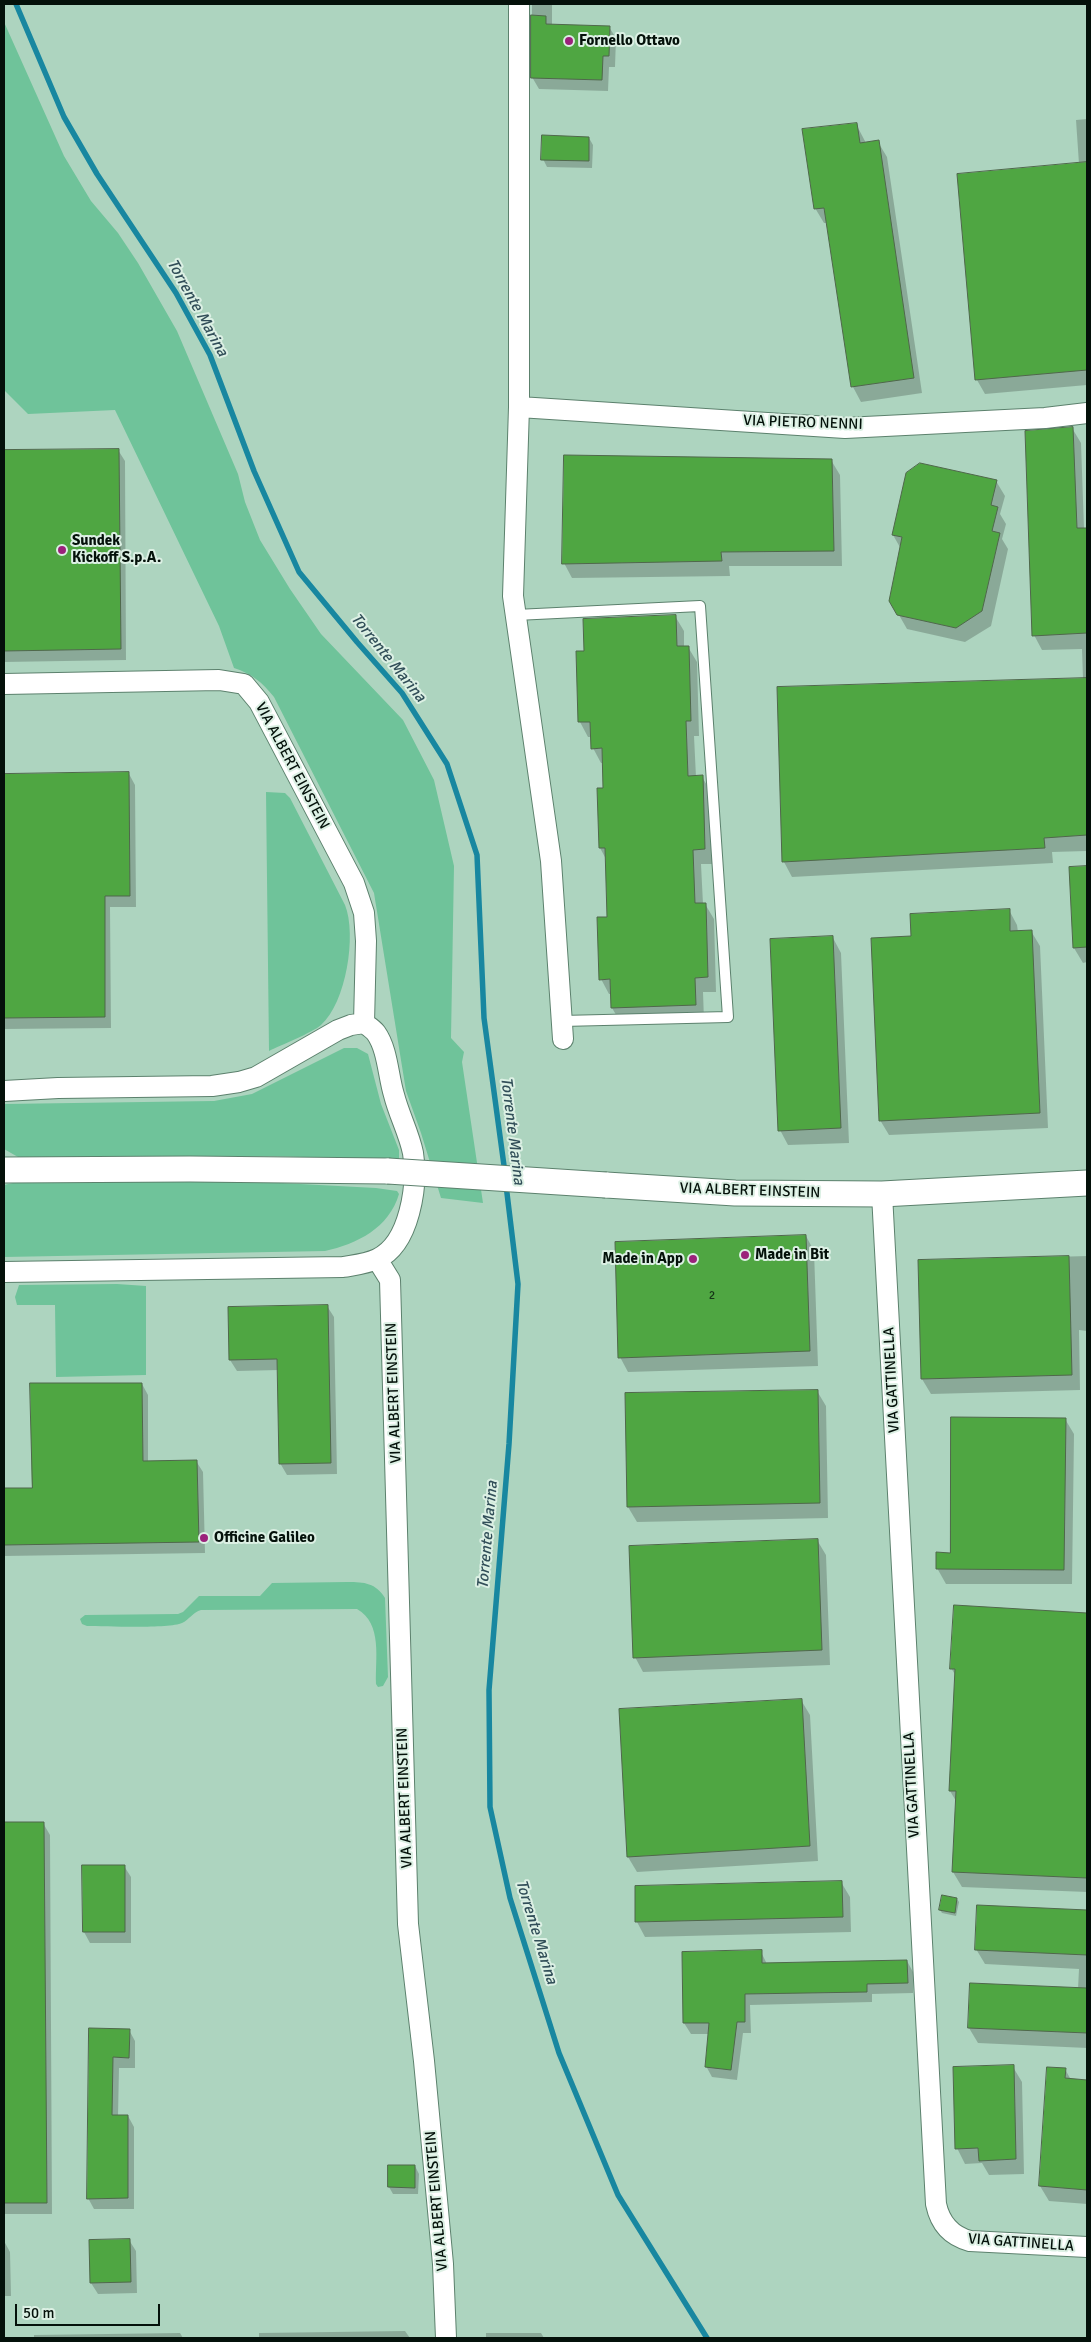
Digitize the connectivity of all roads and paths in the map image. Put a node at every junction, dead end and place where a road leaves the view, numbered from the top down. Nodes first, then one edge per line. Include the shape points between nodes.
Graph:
1 (519, 4) edge
2 (519, 407) junction
3 (1087, 413) edge
4 (516, 615) junction
5 (4, 684) edge
6 (364, 1024) junction
7 (562, 1030) joint
8 (4, 1091) edge
9 (4, 1170) edge
10 (1087, 1183) edge
11 (882, 1194) junction
12 (377, 1259) junction
13 (4, 1272) edge
14 (1087, 2247) edge
15 (446, 2338) edge

1 - 2 street
2 - 3 street, VIA PIETRO NENNI via 845,428
2 - 4 street via 513,596
4 - 7 street via 551,860
4 - 7 lane via 700,606 728,1016
5 - 6 street, VIA ALBERT EINSTEIN via 219,680 244,684 259,702 354,883 364,913 366,941
6 - 8 street via 338,1030 240,1082 212,1086
6 - 12 street via 376,1033 384,1054 413,1155 412,1200 407,1222 397,1241
9 - 11 street, VIA ALBERT EINSTEIN, bridge via 388,1171 735,1193
10 - 11 street, VIA ALBERT EINSTEIN
11 - 14 street, VIA GATTINELLA via 936,2204 939,2218 959,2238
12 - 13 street via 343,1267
12 - 15 street, VIA ALBERT EINSTEIN via 390,1280 408,1924 440,2226

